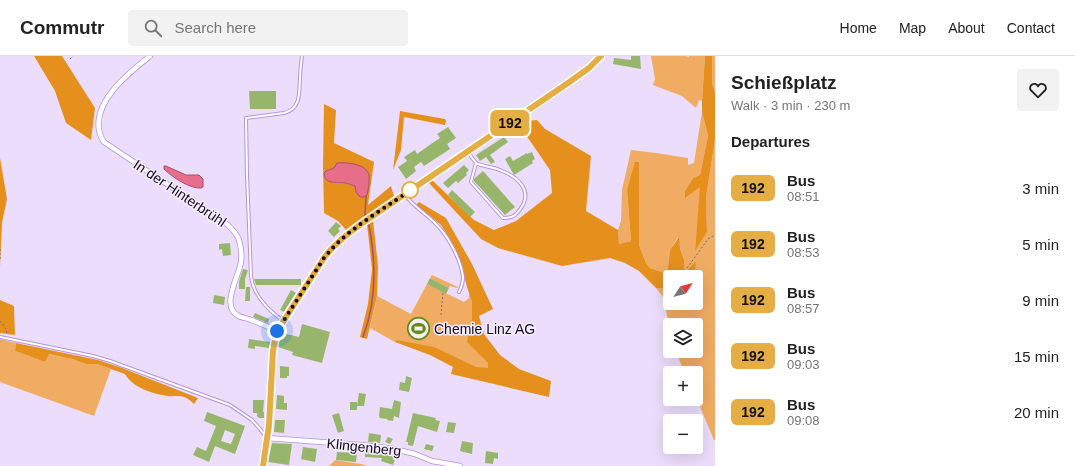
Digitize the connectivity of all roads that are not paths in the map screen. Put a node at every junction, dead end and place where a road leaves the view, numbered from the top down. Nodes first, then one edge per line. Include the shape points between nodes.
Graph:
1 (150, 56) edge
2 (302, 56) edge
3 (601, 56) edge
4 (467, 151) junction
5 (476, 163) junction
6 (404, 194) junction
7 (459, 292) dead end
8 (284, 321) junction
9 (277, 331) junction
10 (0, 336) edge
11 (267, 438) junction
12 (262, 466) edge
13 (460, 466) edge

1 - 9 street, In der Hinterbrühl via 117,86 101,109 98,125 101,139 235,232 241,248 241,261 230,306 237,315
2 - 8 lane via 296,106 289,112 246,118 252,284 264,304
3 - 4 street via 568,83
4 - 5 lane
4 - 6 street
5 - 5 lane via 504,171 518,180 526,193 524,204 518,213 511,218 503,218 471,182
6 - 7 lane via 440,227 448,239 463,279
6 - 8 street via 341,239 330,250
8 - 9 street
9 - 11 street via 273,351
10 - 11 lane via 110,361 230,405 252,420
11 - 12 street
11 - 13 street, Klingenberg via 394,449 432,461

